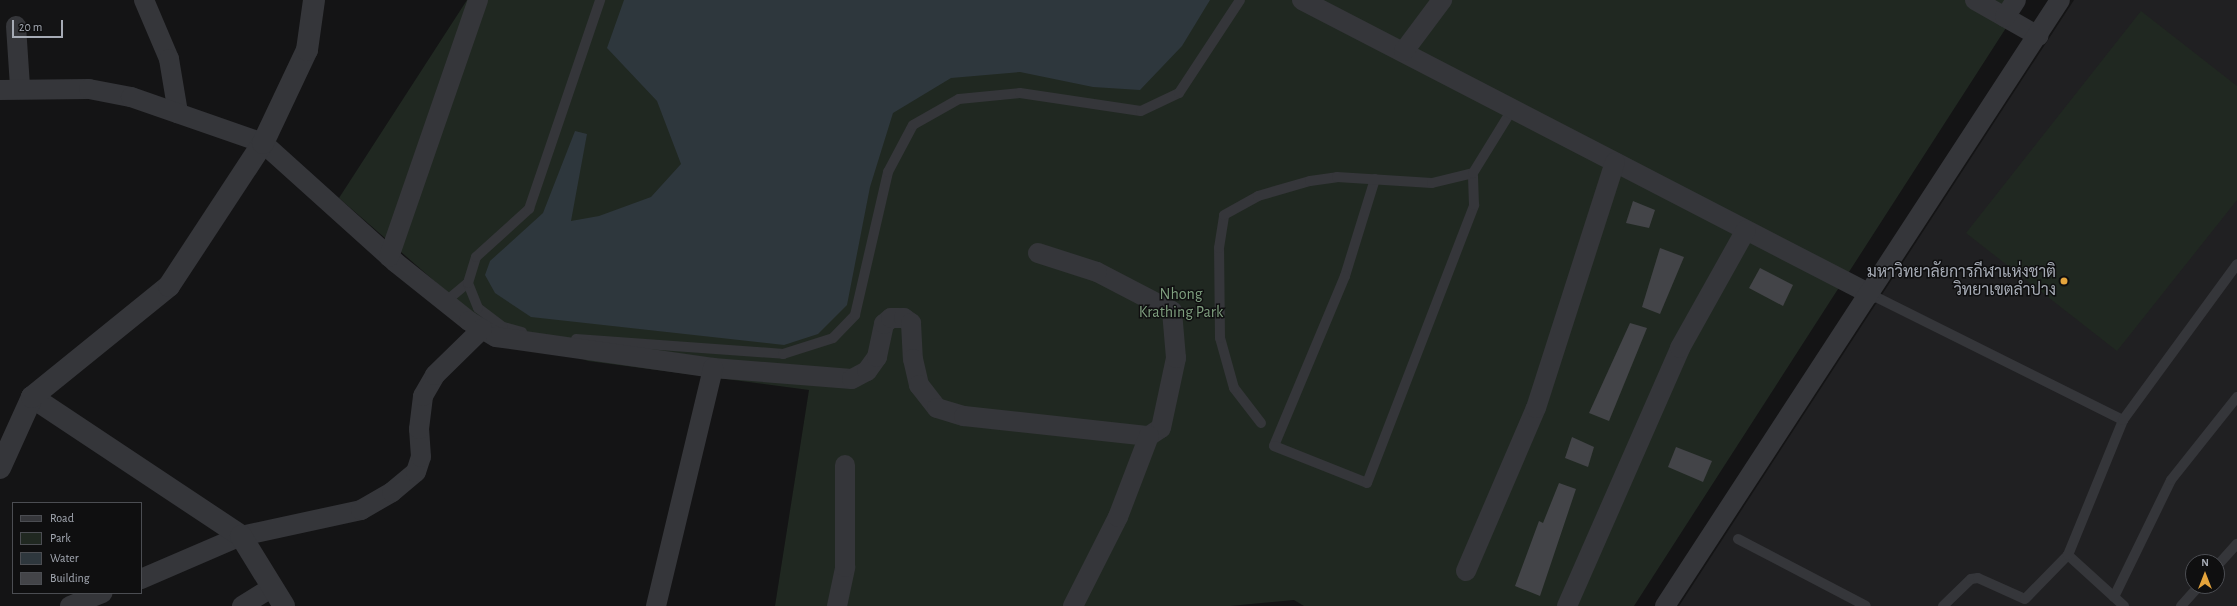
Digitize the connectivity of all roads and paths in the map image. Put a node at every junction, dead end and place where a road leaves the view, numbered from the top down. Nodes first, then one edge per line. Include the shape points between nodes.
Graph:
1 (144, 0) edge
2 (314, 0) edge
3 (478, 0) edge
4 (600, 0) edge
5 (1240, 0) edge
6 (1302, 0) edge
7 (1442, 0) edge
8 (1975, 0) edge
9 (2016, 0) edge
10 (2060, 0) edge
11 (2005, 17) junction
12 (16, 26) dead end
13 (2038, 36) junction
14 (1404, 52) junction
15 (20, 87) junction
16 (0, 90) edge
17 (1513, 108) junction
18 (178, 113) junction
19 (263, 143) junction
20 (1615, 162) junction
21 (1473, 174) junction
22 (1375, 179) junction
23 (1746, 230) junction
24 (1038, 253) dead end
25 (389, 257) junction
26 (2237, 264) edge
27 (468, 283) junction
28 (1870, 294) junction
29 (445, 302) junction
30 (482, 329) junction
31 (713, 368) junction
32 (32, 397) junction
33 (2237, 397) edge
34 (2123, 420) junction
35 (1261, 423) dead end
36 (1149, 436) junction
37 (845, 465) dead end
38 (0, 468) edge
39 (241, 536) junction
40 (1738, 539) dead end
41 (2237, 544) edge
42 (2068, 555) junction
43 (2225, 557) edge
44 (1466, 571) dead end
45 (142, 579) edge
46 (272, 587) junction
47 (100, 594) edge
48 (2192, 594) edge
49 (2114, 597) junction
50 (70, 606) edge
51 (242, 606) edge
52 (284, 606) edge
53 (656, 606) edge
54 (838, 606) edge
55 (1073, 606) edge
56 (1567, 606) edge
57 (1666, 606) edge
58 (1866, 606) edge
59 (1943, 606) edge
60 (2124, 606) edge
61 (2181, 606) edge

1 - 18 street via 169,59
2 - 19 street via 307,50
3 - 25 street
4 - 27 lane via 530,209 476,257
5 - 27 lane via 1179,94 1141,111 1020,94 959,99 913,125 888,172 855,315 833,338 783,354 536,336 503,327 478,308
6 - 14 street
7 - 14 street
8 - 11 street
9 - 11 street
10 - 13 street
11 - 13 street
12 - 15 street
13 - 28 street
14 - 17 street
15 - 16 street
15 - 18 street via 89,89 131,97
17 - 20 street
17 - 21 lane
18 - 19 street
19 - 25 street
19 - 32 street via 169,286
20 - 23 street
20 - 44 street via 1536,408
21 - 22 lane via 1432,183
21 - 22 lane via 1474,205 1367,483 1274,446 1345,276
22 - 35 lane via 1338,177 1310,181 1258,196 1224,216 1219,248 1220,338 1234,388
23 - 28 street
23 - 56 street via 1680,348
24 - 36 street via 1097,272 1172,311 1176,358 1169,398 1161,428
25 - 29 street
26 - 34 lane
27 - 29 lane
28 - 34 lane
28 - 57 street
29 - 30 street
30 - 31 street via 496,337
30 - 39 street via 435,375 423,396 419,429 421,457 416,472 361,510
31 - 36 street via 852,380 867,371 877,358 884,324 891,318 904,318 911,323 913,359 919,384 937,408 964,416
31 - 53 street
32 - 38 street
32 - 39 street
33 - 49 lane via 2171,480
34 - 42 lane
36 - 55 street via 1118,517
37 - 54 street via 845,567
39 - 45 street
39 - 46 street
40 - 58 lane
41 - 43 lane
42 - 49 lane
42 - 59 lane via 2025,599 1978,578 1970,579
46 - 51 street
46 - 52 street
47 - 50 street
48 - 61 lane
49 - 60 lane

